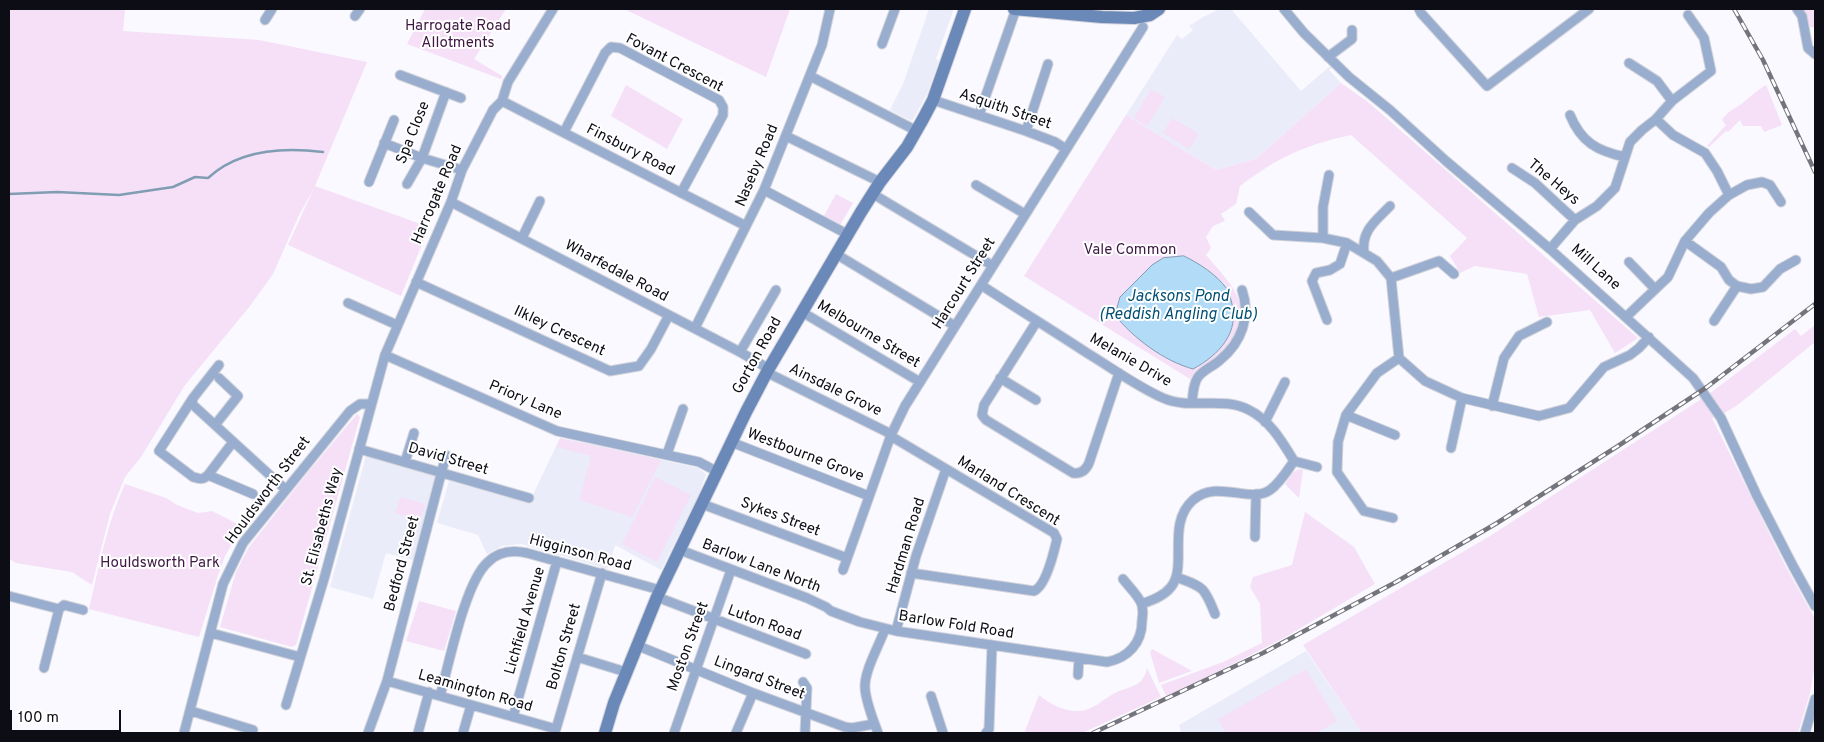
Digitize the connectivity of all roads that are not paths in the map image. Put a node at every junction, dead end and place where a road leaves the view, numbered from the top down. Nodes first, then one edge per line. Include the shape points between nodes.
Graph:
1 (553, 9) edge
2 (830, 9) edge
3 (896, 9) edge
4 (965, 9) edge
5 (1015, 9) edge
6 (1159, 9) edge
7 (1284, 9) edge
8 (1419, 9) edge
9 (1589, 9) edge
10 (1797, 9) edge
11 (268, 10) edge
12 (1036, 10) edge
13 (1102, 13) edge
14 (1688, 15) dead end
15 (265, 20) dead end
16 (1143, 27) dead end
17 (1363, 42) dead end
18 (882, 44) dead end
19 (1815, 54) edge
20 (1328, 57) junction
21 (1629, 63) dead end
22 (1048, 64) dead end
23 (400, 75) dead end
24 (810, 76) junction
25 (446, 92) junction
26 (462, 98) dead end
27 (933, 100) junction
28 (502, 101) junction
29 (1672, 101) junction
30 (1570, 114) dead end
31 (979, 115) junction
32 (1656, 119) junction
33 (394, 120) dead end
34 (917, 131) junction
35 (1026, 131) junction
36 (564, 132) junction
37 (786, 136) junction
38 (384, 143) junction
39 (1066, 149) junction
40 (1625, 157) junction
41 (422, 158) junction
42 (1512, 168) dead end
43 (462, 170) junction
44 (1329, 175) dead end
45 (369, 182) dead end
46 (880, 182) junction
47 (407, 184) dead end
48 (976, 185) dead end
49 (764, 190) junction
50 (681, 193) junction
51 (873, 194) junction
52 (1730, 195) junction
53 (540, 201) dead end
54 (451, 202) junction
55 (1781, 202) dead end
56 (1390, 206) dead end
57 (1249, 212) dead end
58 (1025, 214) junction
59 (1575, 220) junction
60 (746, 226) junction
61 (847, 234) junction
62 (522, 238) junction
63 (1323, 238) junction
64 (1685, 241) junction
65 (1347, 243) junction
66 (1550, 249) junction
67 (1364, 253) junction
68 (836, 254) junction
69 (1796, 260) dead end
70 (1628, 262) dead end
71 (993, 266) junction
72 (1454, 274) dead end
73 (1391, 278) junction
74 (416, 282) junction
75 (981, 285) junction
76 (1737, 286) junction
77 (1655, 289) junction
78 (776, 290) dead end
79 (1242, 290) dead end
80 (348, 303) dead end
81 (802, 312) junction
82 (669, 315) junction
83 (1626, 317) junction
84 (1327, 320) dead end
85 (1037, 321) junction
86 (1714, 321) dead end
87 (1547, 322) dead end
88 (397, 325) junction
89 (955, 326) junction
90 (695, 328) junction
91 (1649, 337) junction
92 (740, 352) junction
93 (385, 355) junction
94 (1399, 358) junction
95 (219, 364) dead end
96 (768, 370) junction
97 (1119, 373) junction
98 (219, 378) dead end
99 (1000, 378) junction
100 (920, 382) junction
101 (1285, 382) dead end
102 (193, 398) junction
103 (1462, 398) junction
104 (1036, 400) dead end
105 (1192, 403) junction
106 (372, 404) junction
107 (1492, 406) junction
108 (683, 409) dead end
109 (1346, 416) junction
110 (1265, 422) junction
111 (215, 425) junction
112 (414, 432) dead end
113 (891, 435) junction
114 (1395, 435) dead end
115 (233, 442) junction
116 (731, 442) junction
117 (1451, 448) dead end
118 (359, 449) junction
119 (667, 454) junction
120 (446, 455) dead end
121 (1294, 461) junction
122 (405, 462) junction
123 (1317, 467) dead end
124 (946, 469) junction
125 (718, 472) junction
126 (441, 473) junction
127 (208, 475) junction
128 (285, 489) junction
129 (253, 494) dead end
130 (1256, 494) junction
131 (869, 496) junction
132 (529, 498) dead end
133 (702, 504) junction
134 (1393, 518) dead end
135 (1255, 538) dead end
136 (680, 550) junction
137 (847, 558) junction
138 (558, 561) junction
139 (732, 570) junction
140 (843, 570) dead end
141 (602, 573) junction
142 (911, 573) junction
143 (1176, 577) junction
144 (1123, 579) dead end
145 (658, 594) junction
146 (9, 596) edge
147 (1142, 604) junction
148 (1815, 606) edge
149 (59, 609) junction
150 (83, 610) dead end
151 (831, 611) joint
152 (1214, 614) dead end
153 (713, 619) junction
154 (885, 629) junction
155 (896, 632) junction
156 (211, 633) junction
157 (636, 645) junction
158 (992, 646) junction
159 (806, 654) dead end
160 (300, 657) junction
161 (577, 657) junction
162 (1079, 659) junction
163 (44, 668) dead end
164 (696, 670) junction
165 (626, 672) junction
166 (1078, 676) dead end
167 (387, 680) junction
168 (803, 682) dead end
169 (429, 692) junction
170 (752, 693) junction
171 (440, 696) junction
172 (931, 696) dead end
173 (1815, 699) edge
174 (286, 705) dead end
175 (471, 705) junction
176 (191, 711) junction
177 (806, 711) junction
178 (513, 717) junction
179 (874, 724) junction
180 (556, 729) joint
181 (253, 730) dead end
182 (605, 732) edge
183 (987, 732) edge
184 (184, 733) edge
185 (368, 733) edge
186 (418, 733) edge
187 (463, 733) edge
188 (674, 733) edge
189 (736, 733) edge
190 (805, 733) edge
191 (878, 733) edge
192 (943, 733) edge
193 (1806, 733) edge

1 - 28 street, Harrogate Road via 508,82
2 - 24 street, Naseby Road via 822,45
3 - 18 street
4 - 27 main road, Gorton Road
5 - 12 main road
5 - 31 street
6 - 13 main road via 1150,16 1134,18
7 - 20 street, Mill Lane
8 - 9 street via 1487,86
10 - 19 street via 1802,16 1808,48
11 - 15 street
12 - 13 main road
14 - 29 street via 1704,38 1711,71
16 - 39 street, Harcourt Street
17 - 20 street via 1352,34
20 - 66 street, Mill Lane
21 - 29 street via 1657,81
22 - 35 street
23 - 25 street, Spa Close
24 - 34 street
24 - 37 street, Naseby Road
25 - 26 street, Spa Close
25 - 41 street, Spa Close
27 - 31 street, Asquith Street
27 - 34 main road, Gorton Road
28 - 36 street, Finsbury Road
28 - 43 street, Harrogate Road via 493,110
29 - 32 street
30 - 40 street via 1583,137 1594,147
31 - 35 street, Asquith Street
32 - 40 street via 1630,142
32 - 52 street via 1673,135 1704,152
33 - 38 street
34 - 46 main road, Gorton Road
35 - 39 street, Asquith Street
36 - 50 street, Finsbury Road
36 - 50 street, Fovant Crescent via 605,52 612,47 620,48 719,100 723,107 723,115
37 - 46 street
37 - 49 street, Naseby Road
38 - 41 street
38 - 45 street
39 - 58 street, Harcourt Street
40 - 59 street via 1615,188 1597,206
41 - 43 street
41 - 47 street, Spa Close
42 - 59 street, The Heys via 1535,183
43 - 54 street, Harrogate Road
44 - 63 street via 1323,207
46 - 51 main road, Gorton Road
48 - 58 street
49 - 60 street, Naseby Road
49 - 61 street
50 - 60 street, Finsbury Road
51 - 61 main road, Gorton Road
51 - 71 street
52 - 55 street via 1762,182 1770,185
52 - 64 street
53 - 62 street
54 - 62 street, Wharfedale Road
54 - 74 street, Harrogate Road
56 - 67 street via 1368,229 1363,243
57 - 63 street via 1273,235
58 - 71 street, Harcourt Street
59 - 66 street
60 - 90 street, Naseby Road
61 - 68 main road, Gorton Road
62 - 82 street, Wharfedale Road
63 - 65 street
64 - 76 street via 1720,267
64 - 77 street via 1668,277
65 - 67 street
65 - 84 street via 1340,264 1316,273 1312,281
66 - 83 street, Mill Lane
67 - 73 street
68 - 81 main road, Gorton Road
68 - 89 street
69 - 76 street via 1780,269 1763,287
70 - 77 street
71 - 75 street, Harcourt Street
72 - 73 street via 1439,261
73 - 94 street
74 - 82 street, Ilkley Crescent via 610,371 639,366
74 - 88 street, Harrogate Road
75 - 85 street, Melanie Drive
75 - 89 street, Harcourt Street
76 - 86 street
77 - 83 street
78 - 92 street
79 - 105 street via 1246,311 1239,337 1220,360 1199,376
80 - 88 street
81 - 96 main road, Gorton Road
81 - 100 street, Melbourne Street
82 - 90 street, Wharfedale Road
83 - 91 street, Mill Lane
85 - 97 street, Melanie Drive
85 - 99 street
87 - 107 street via 1519,336 1504,358
88 - 93 street, Harrogate Road
89 - 100 street, Harcourt Street
90 - 92 street, Wharfedale Road
91 - 107 street via 1630,355 1604,367 1569,408 1539,416
91 - 148 street, Mill Lane via 1693,378 1721,418 1761,505
92 - 96 street, Wharfedale Road
93 - 106 street, Harrogate Road
93 - 119 street, Priory Lane via 558,431
94 - 103 street via 1425,381
94 - 109 street via 1376,373
95 - 102 street
96 - 113 street, Ainsdale Grove via 772,375
96 - 116 main road, Gorton Road
97 - 99 street via 1090,463 1086,469 1076,473 986,420 982,414 984,405
97 - 105 street, Melanie Drive via 1164,398
98 - 111 street via 238,396
99 - 104 street
100 - 113 street, Harcourt Street
101 - 110 street
102 - 111 street via 192,404
102 - 127 street via 159,451 193,477 200,479
103 - 107 street
103 - 117 street
105 - 110 street, Melanie Drive via 1228,404 1249,410
106 - 118 street, St. Elisabeths Way
106 - 128 street, Houldsworth Street via 363,403 352,408
108 - 119 street
109 - 114 street
109 - 134 street via 1338,442 1337,472 1364,511
110 - 121 street, Melanie Drive
111 - 115 street
112 - 122 street
113 - 124 street, Marland Crescent
113 - 131 street, Harcourt Street
115 - 127 street
115 - 128 street
116 - 125 main road, Gorton Road
116 - 131 street, Westbourne Grove
118 - 122 street, David Street
118 - 160 street, St. Elisabeths Way
119 - 125 street, Priory Lane via 699,462
120 - 126 street, Bedford Street
121 - 123 street
121 - 130 street via 1269,491
122 - 126 street, David Street
124 - 142 street, Hardman Road
124 - 142 street, Marland Crescent via 1054,533 1057,539 1044,582 1034,591
125 - 133 main road, Gorton Road
126 - 132 street, David Street
126 - 167 street, Bedford Street
127 - 129 street
128 - 156 street, Houldsworth Street via 243,544 223,584
130 - 135 street
130 - 143 street via 1206,492 1189,504 1178,532
131 - 137 street, Harcourt Street
133 - 136 main road, Gorton Road
133 - 137 street, Sykes Street
136 - 139 street, Barlow Lane North
136 - 145 main road, Gorton Road
137 - 140 street, Harcourt Street
138 - 141 street, Higginson Road
138 - 171 street, Higginson Road via 511,551 488,561 480,570 464,611
138 - 178 street, Lichfield Avenue
139 - 151 street, Barlow Lane North via 807,598
139 - 153 street, Moston Street
141 - 145 street, Higginson Road
141 - 161 street, Bolton Street
142 - 155 street, Hardman Road
143 - 147 street via 1166,592
143 - 152 street via 1199,585
144 - 147 street
145 - 153 street, Luton Road
145 - 157 main road, Gorton Road
146 - 149 street
147 - 162 street, Barlow Fold Road via 1139,640 1127,655 1107,662
149 - 150 street via 64,605
149 - 163 street
151 - 154 street, Barlow Fold Road
153 - 159 street, Luton Road
153 - 164 street, Moston Street
154 - 155 street, Barlow Fold Road
154 - 179 street via 865,686
155 - 158 street, Barlow Fold Road
156 - 160 street
156 - 176 street, Houldsworth Street
157 - 164 street, Lingard Street
157 - 165 main road, Gorton Road
158 - 162 street, Barlow Fold Road
158 - 183 street
160 - 174 street, St. Elisabeths Way
161 - 165 street
161 - 180 street, Bolton Street
162 - 166 street
164 - 170 street, Lingard Street
164 - 188 street, Moston Street
165 - 182 main road, Gorton Road
167 - 169 street, Leamington Road
167 - 185 street, Bedford Street
168 - 177 street via 808,688
169 - 171 street, Leamington Road
169 - 186 street
170 - 177 street, Lingard Street
170 - 189 street
171 - 175 street, Leamington Road
172 - 192 street
173 - 193 street
175 - 178 street, Leamington Road
175 - 187 street
176 - 181 street
176 - 184 street, Houldsworth Street
177 - 179 street, Lingard Street via 845,727
177 - 190 street
178 - 180 street, Leamington Road
179 - 191 street

